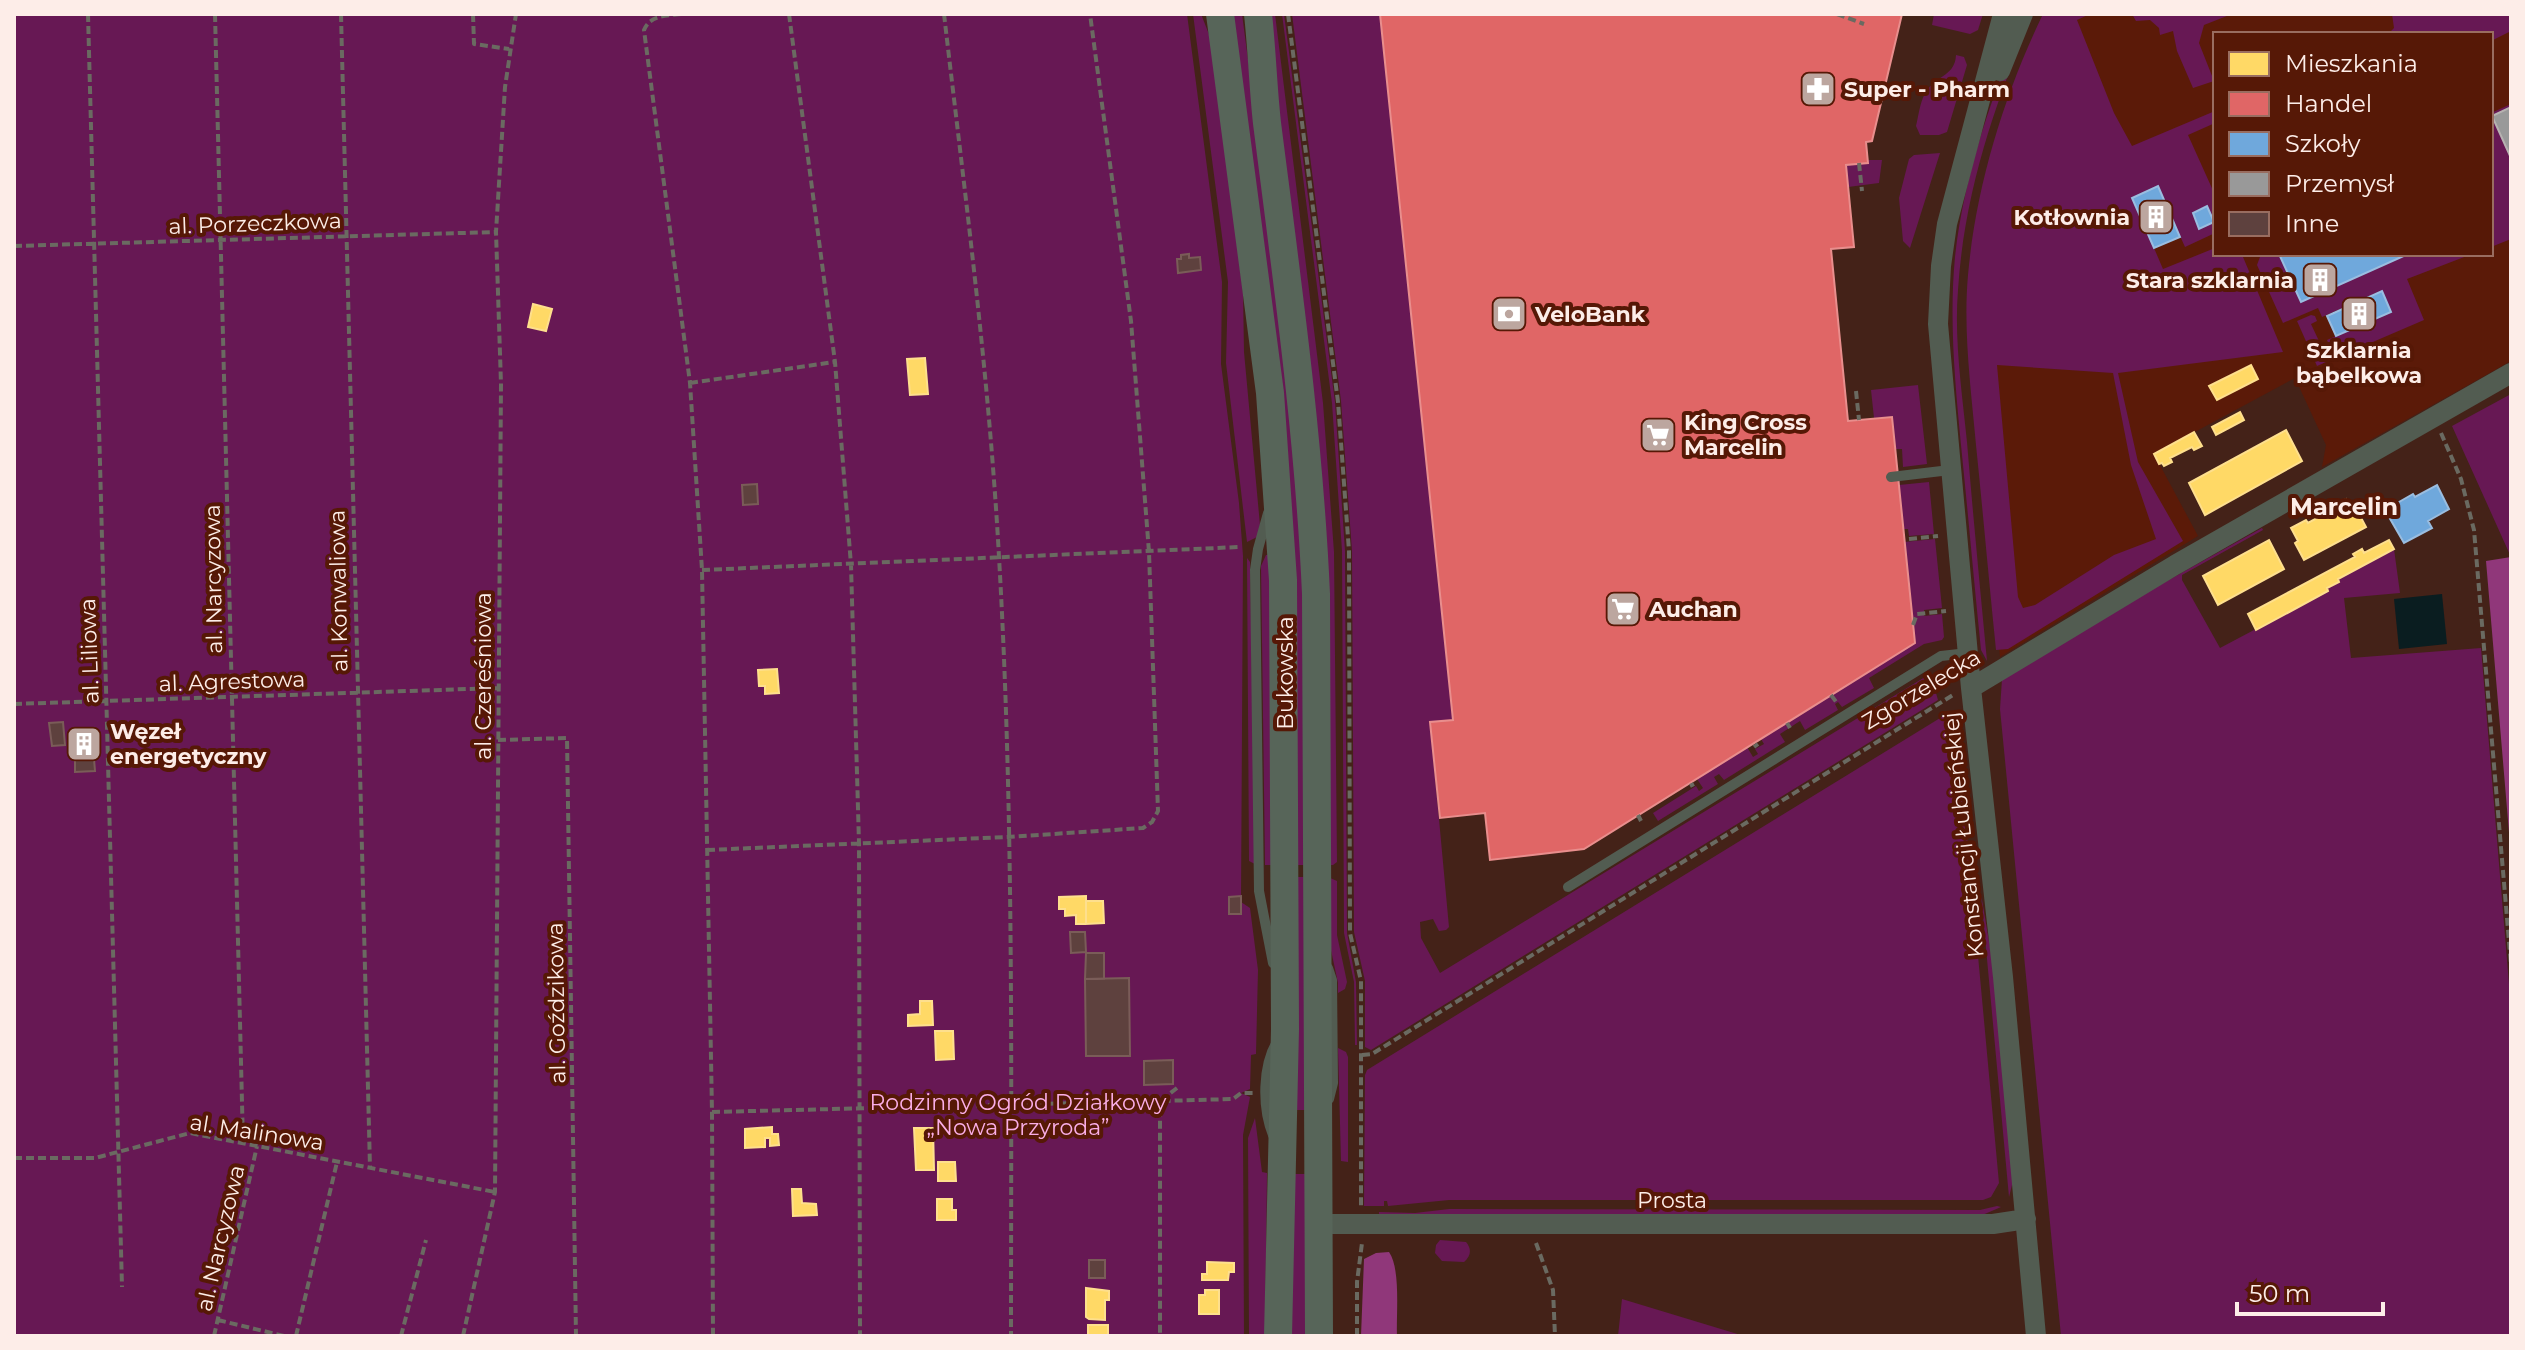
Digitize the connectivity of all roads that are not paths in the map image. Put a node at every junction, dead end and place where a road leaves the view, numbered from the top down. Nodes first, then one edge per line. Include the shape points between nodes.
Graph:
1 (1220, 14) edge
2 (1258, 14) edge
3 (2003, 14) edge
4 (2023, 14) edge
5 (1971, 141) junction
6 (2511, 373) edge
7 (1950, 470) junction
8 (1891, 477) dead end
9 (1968, 653) junction
10 (1971, 688) junction
11 (1568, 887) dead end
12 (2026, 1219) junction
13 (1318, 1224) junction
14 (1278, 1336) edge
15 (1319, 1336) edge
16 (2036, 1336) edge

1 - 14 main road, Bukowska via 1278,477 1285,655
2 - 13 main road, Bukowska via 1313,523
3 - 5 street, Konstancji Łubieńskiej
4 - 5 street, Konstancji Łubieńskiej
5 - 7 street, Konstancji Łubieńskiej via 1941,266 1938,324
6 - 10 street, Zgorzelecka
7 - 8 lane
7 - 9 street, Konstancji Łubieńskiej
9 - 10 street, Konstancji Łubieńskiej
9 - 11 lane via 1941,656
10 - 12 street, Konstancji Łubieńskiej
12 - 13 street, Prosta via 1993,1224
12 - 16 street, Konstancji Łubieńskiej
13 - 15 main road, Bukowska

